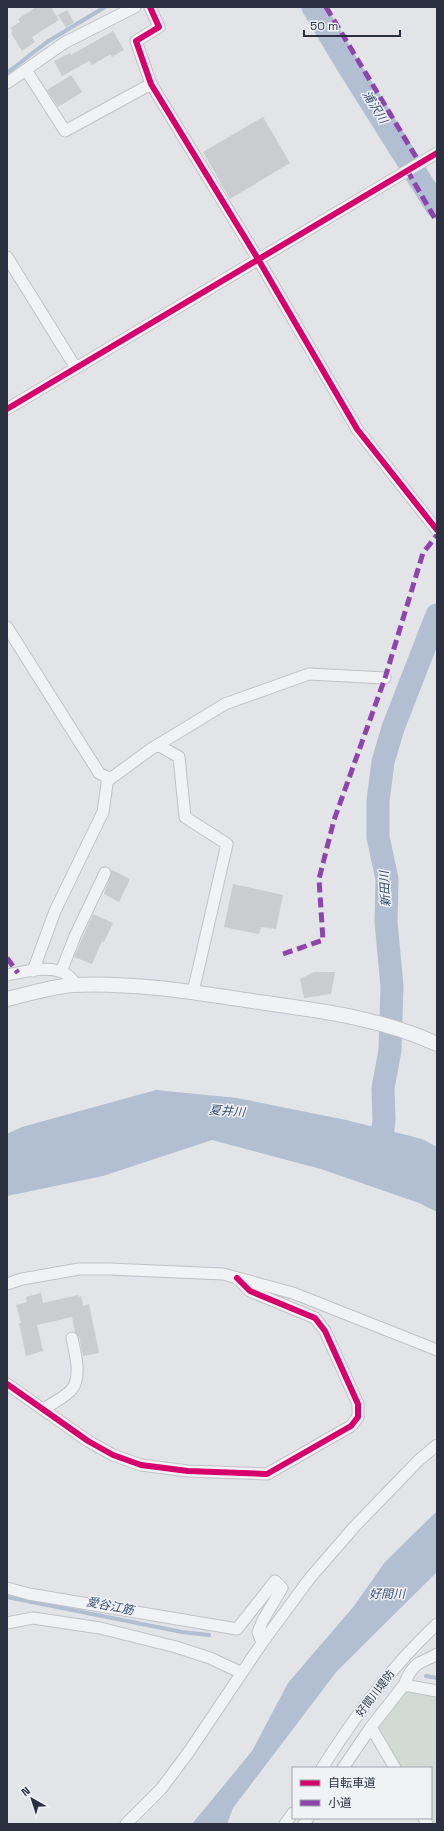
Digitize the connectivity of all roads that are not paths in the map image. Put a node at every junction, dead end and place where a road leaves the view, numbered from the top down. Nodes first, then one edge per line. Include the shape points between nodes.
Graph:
1 (135, 7) edge
2 (150, 7) edge
3 (26, 70) junction
4 (7, 83) edge
5 (151, 84) junction
6 (437, 153) edge
7 (7, 257) edge
8 (258, 259) junction
9 (76, 368) junction
10 (7, 409) edge
11 (437, 530) edge
12 (7, 627) edge
13 (385, 678) dead end
14 (158, 745) junction
15 (108, 778) junction
16 (105, 873) dead end
17 (33, 971) junction
18 (61, 972) junction
19 (7, 975) edge
20 (77, 986) junction
21 (193, 992) junction
22 (7, 998) edge
23 (432, 1042) edge
24 (238, 1278) junction
25 (7, 1284) edge
26 (72, 1338) dead end
27 (437, 1350) edge
28 (7, 1384) edge
29 (44, 1409) junction
30 (437, 1445) edge
31 (7, 1588) edge
32 (7, 1623) edge
33 (437, 1624) edge
34 (262, 1643) junction
35 (437, 1654) edge
36 (242, 1673) junction
37 (404, 1685) junction
38 (437, 1691) edge
39 (371, 1727) junction
40 (323, 1767) edge
41 (344, 1767) edge
42 (394, 1767) edge
43 (292, 1814) edge
44 (126, 1824) edge
45 (285, 1824) edge

1 - 3 street via 64,43
2 - 5 street via 159,28 136,41
3 - 4 street
3 - 5 street via 65,131
5 - 8 street
6 - 8 street
7 - 9 street
8 - 9 street
8 - 11 street via 357,429
9 - 10 street
12 - 15 street via 99,773
13 - 14 street via 309,674 225,704
14 - 15 street
14 - 21 street via 179,757 186,817 227,844
15 - 17 street via 103,812 55,911
16 - 18 street
17 - 18 street
17 - 19 street
18 - 20 street via 68,975
20 - 21 street via 131,986
20 - 22 street
21 - 23 street via 321,1010 387,1026
24 - 25 street via 224,1274 86,1269 56,1272
24 - 27 street via 294,1293
24 - 29 street via 250,1291 315,1318 325,1331 358,1404 358,1417 351,1426 266,1474 241,1474 188,1471 141,1465 125,1460 88,1441
26 - 29 street via 77,1369 75,1384 71,1390
28 - 29 street
30 - 34 street via 419,1460 342,1541 310,1578
31 - 34 street via 29,1594 237,1629 276,1581 282,1588 258,1632
32 - 36 street via 33,1618 100,1628 210,1658
33 - 40 street, 好間川堤防 via 379,1685
34 - 36 street
35 - 37 street via 418,1664 410,1672
36 - 44 street via 161,1789
37 - 38 street
37 - 39 street
39 - 41 street
39 - 42 street
43 - 45 street

